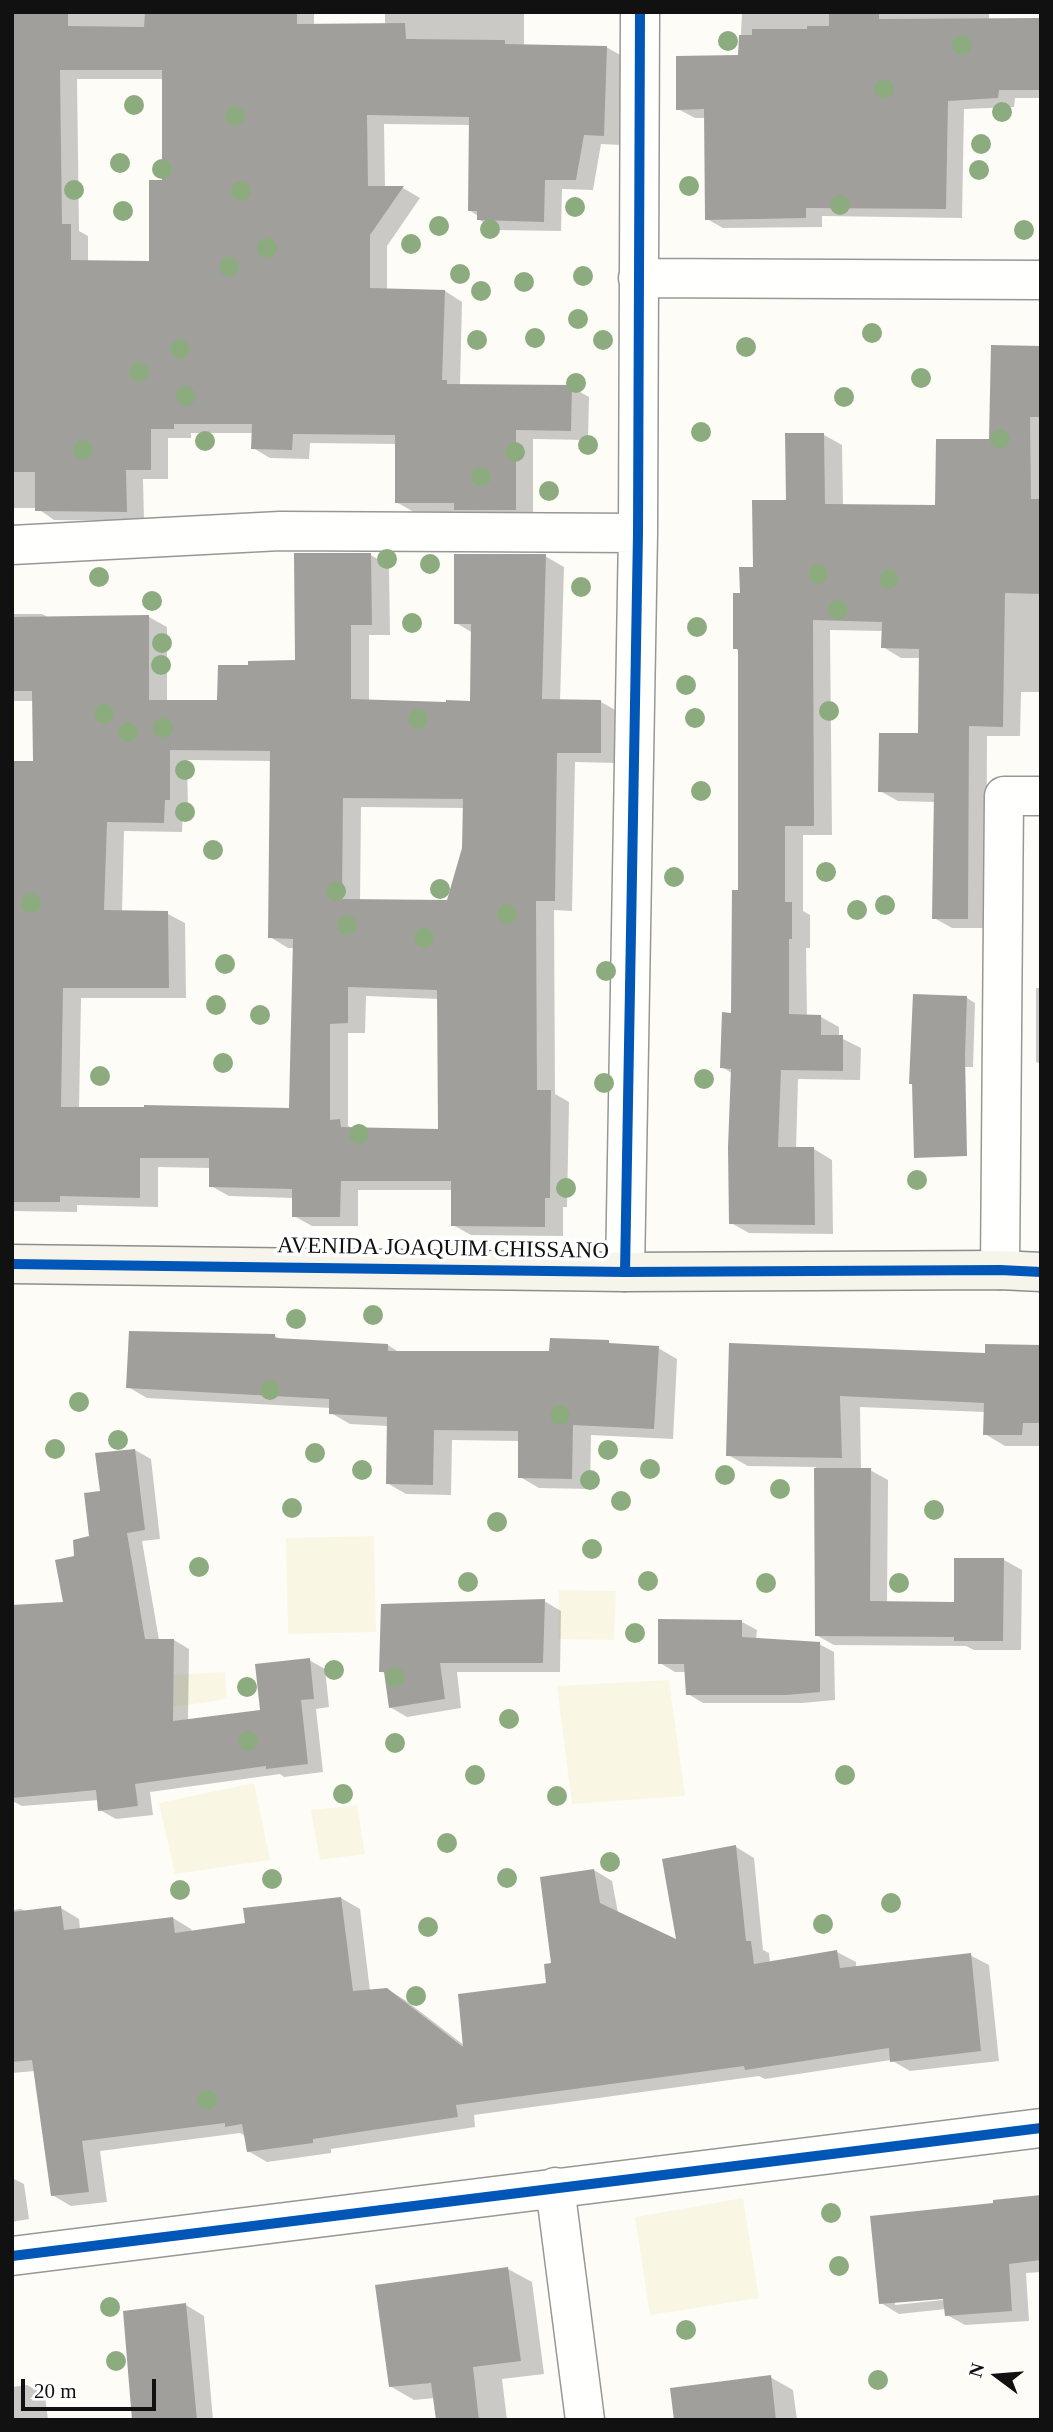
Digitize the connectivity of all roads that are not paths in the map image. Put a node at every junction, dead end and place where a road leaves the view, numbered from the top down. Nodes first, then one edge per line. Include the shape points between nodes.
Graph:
1 (640, 12) edge
2 (638, 278) junction
3 (1041, 280) edge
4 (638, 533) junction
5 (12, 545) edge
6 (1041, 796) edge
7 (12, 1264) edge
8 (1000, 1270) junction
9 (625, 1272) junction
10 (1041, 1272) edge
11 (1041, 2128) edge
12 (555, 2187) junction
13 (12, 2256) edge
14 (585, 2420) edge

1 - 2 street
2 - 3 street
2 - 4 street
4 - 5 street via 280,531
4 - 9 street
6 - 8 street via 1004,796
7 - 9 street, AVENIDA JOAQUIM CHISSANO
8 - 9 street, AVENIDA JOAQUIM CHISSANO
8 - 10 street, AVENIDA JOAQUIM CHISSANO
11 - 12 street
12 - 13 street
12 - 14 street

